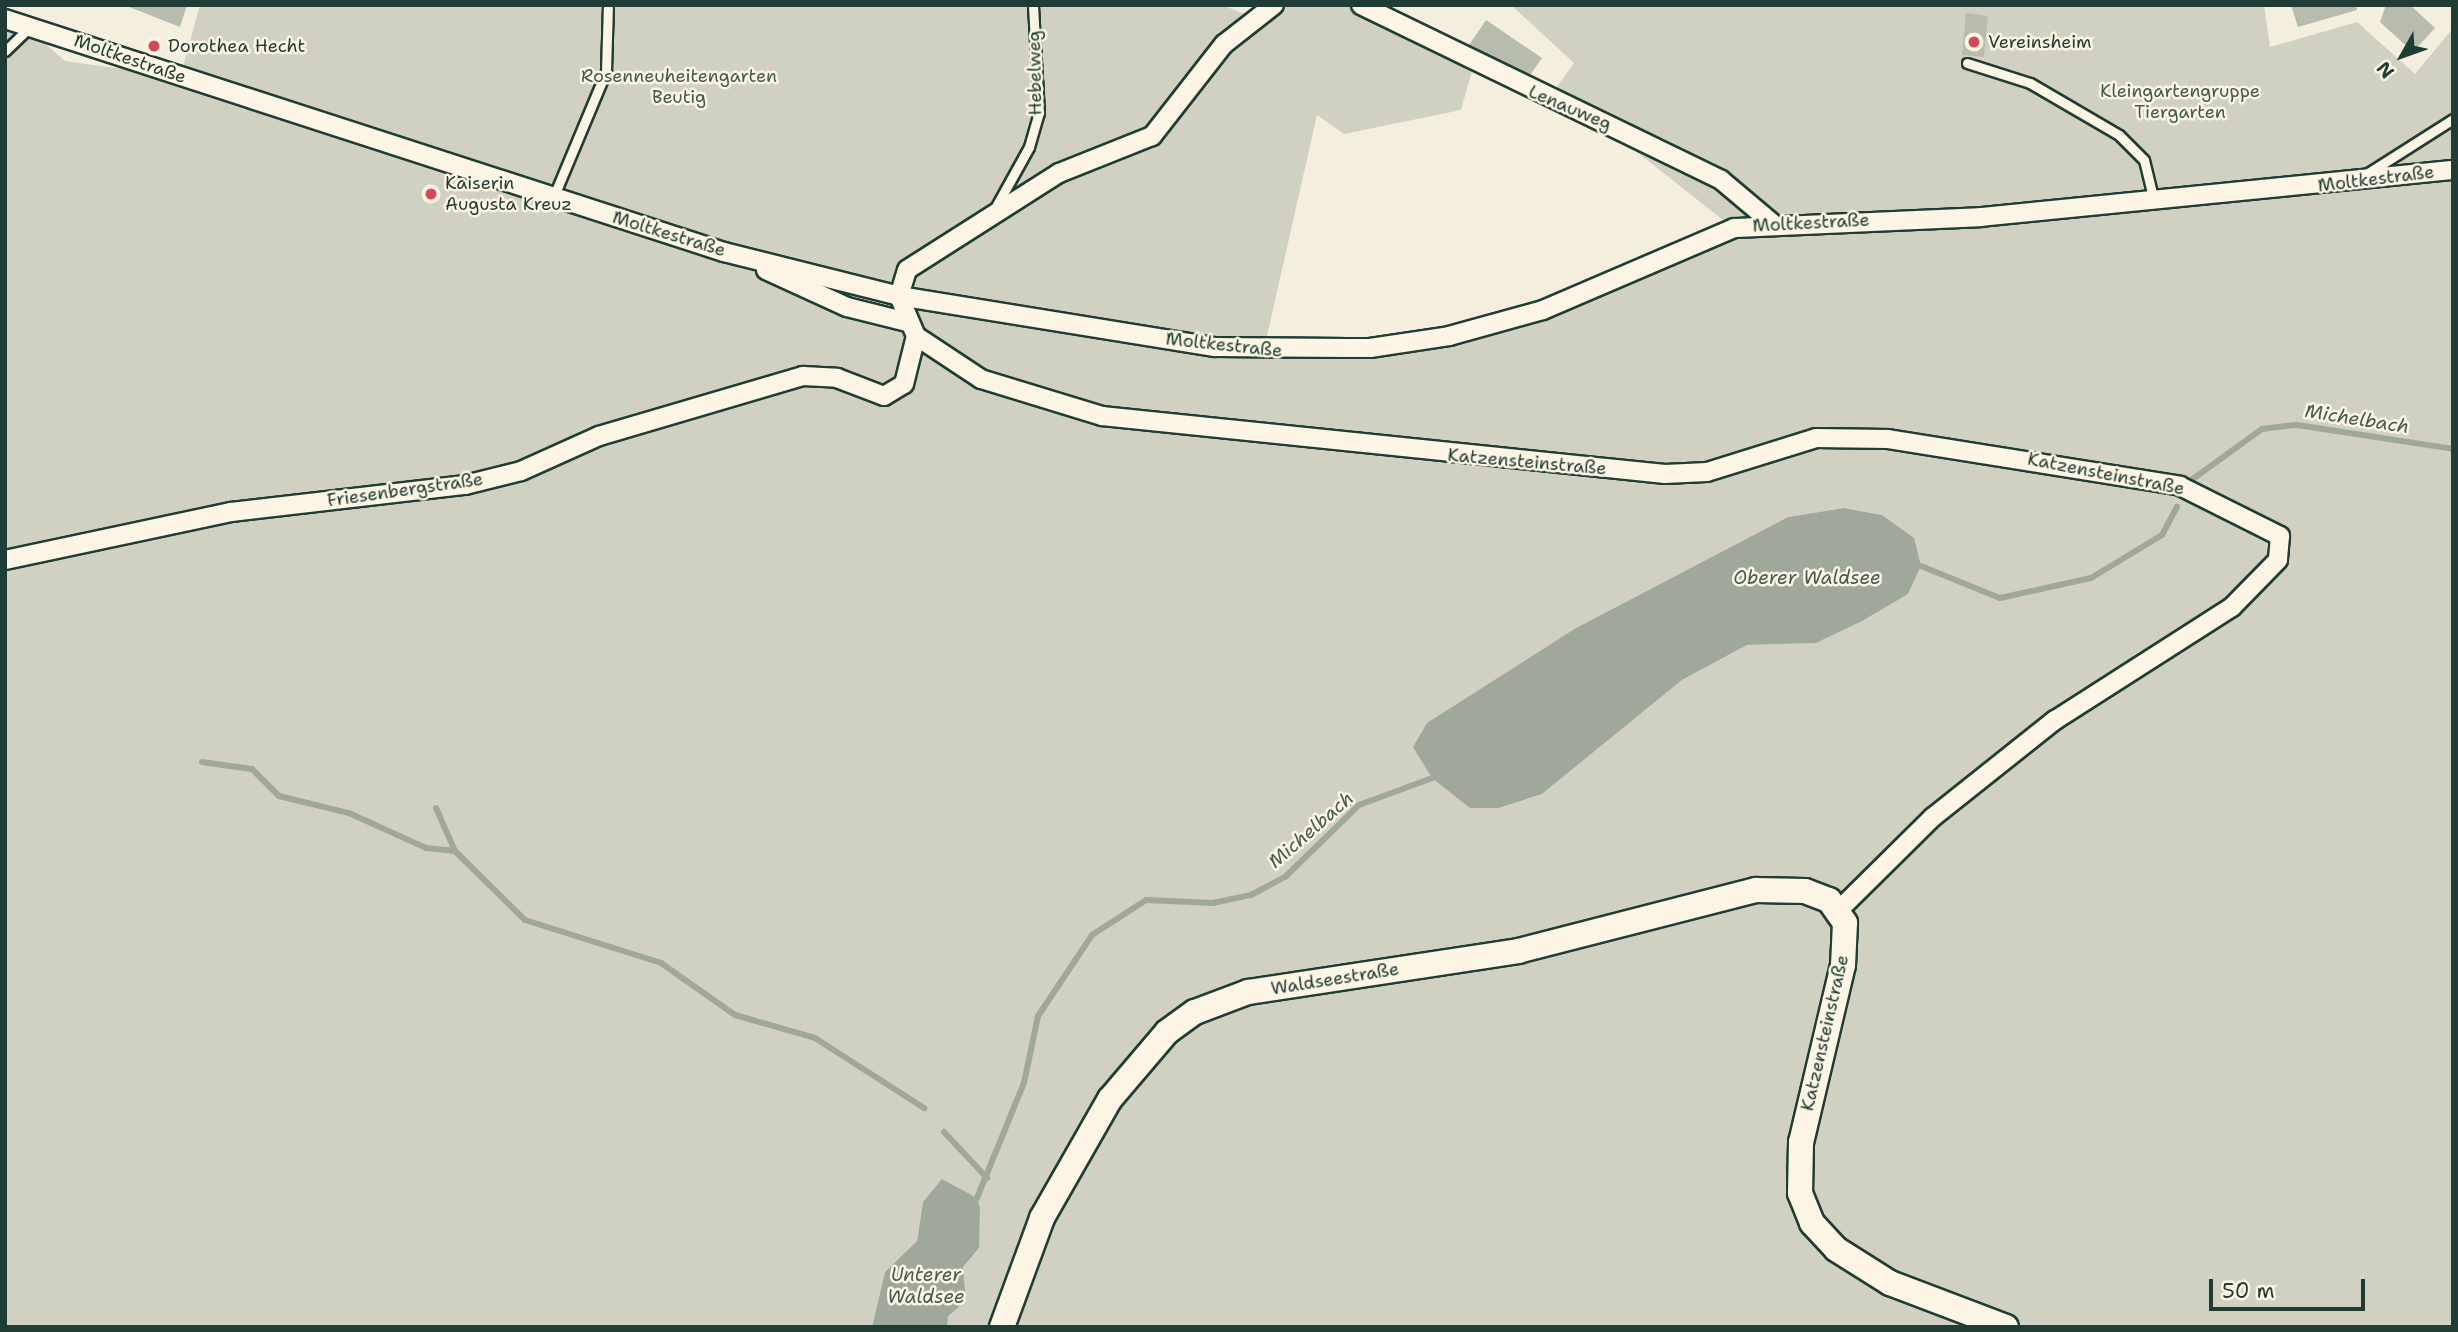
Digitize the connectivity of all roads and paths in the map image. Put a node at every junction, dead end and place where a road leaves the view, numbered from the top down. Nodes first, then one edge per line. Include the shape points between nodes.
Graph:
1 (608, 5) edge
2 (1032, 5) edge
3 (1274, 5) edge
4 (1361, 5) edge
5 (19, 17) edge
6 (5, 51) edge
7 (1968, 63) dead end
8 (2453, 119) edge
9 (2453, 170) edge
10 (2358, 180) junction
11 (552, 198) junction
12 (2155, 202) junction
13 (993, 213) junction
14 (1772, 223) junction
15 (724, 252) junction
16 (899, 296) junction
17 (911, 329) junction
18 (5, 560) edge
19 (1840, 909) junction
20 (1002, 1327) edge
21 (2006, 1327) edge

1 - 11 lane via 606,71
2 - 13 lane, Hebelweg via 1039,113 1029,147
3 - 13 street, Hebelweg via 1224,44 1152,136 1059,173
4 - 14 street, Lenauweg via 1721,180
5 - 6 lane
5 - 11 street, Moltkestraße
7 - 12 lane via 2029,83 2119,135 2144,160
8 - 10 lane
9 - 10 street, Moltkestraße
10 - 12 street, Moltkestraße
11 - 15 street, Moltkestraße
12 - 14 street, Moltkestraße via 1981,217
13 - 16 street, Hebelweg via 907,270
14 - 16 street, Moltkestraße via 1734,228 1506,323 1370,348 1215,347
15 - 16 street, Moltkestraße
15 - 17 street, Katzensteinstraße via 847,307
16 - 17 street
17 - 18 street, Friesenbergstraße via 904,384 884,396 837,378 803,376 598,436 522,471 465,485 231,512
17 - 19 street, Katzensteinstraße via 981,379 1102,416 1665,474 1707,472 1816,438 1888,439 2180,486 2280,537 2278,560 2232,607 2055,720 1933,817
19 - 20 street, Waldseestraße via 1805,891 1756,890 1518,951 1248,992 1195,1012 1167,1032 1110,1099 1042,1218
19 - 21 street, Katzensteinstraße via 1843,965 1801,1142 1805,1208 1836,1249 1890,1283

